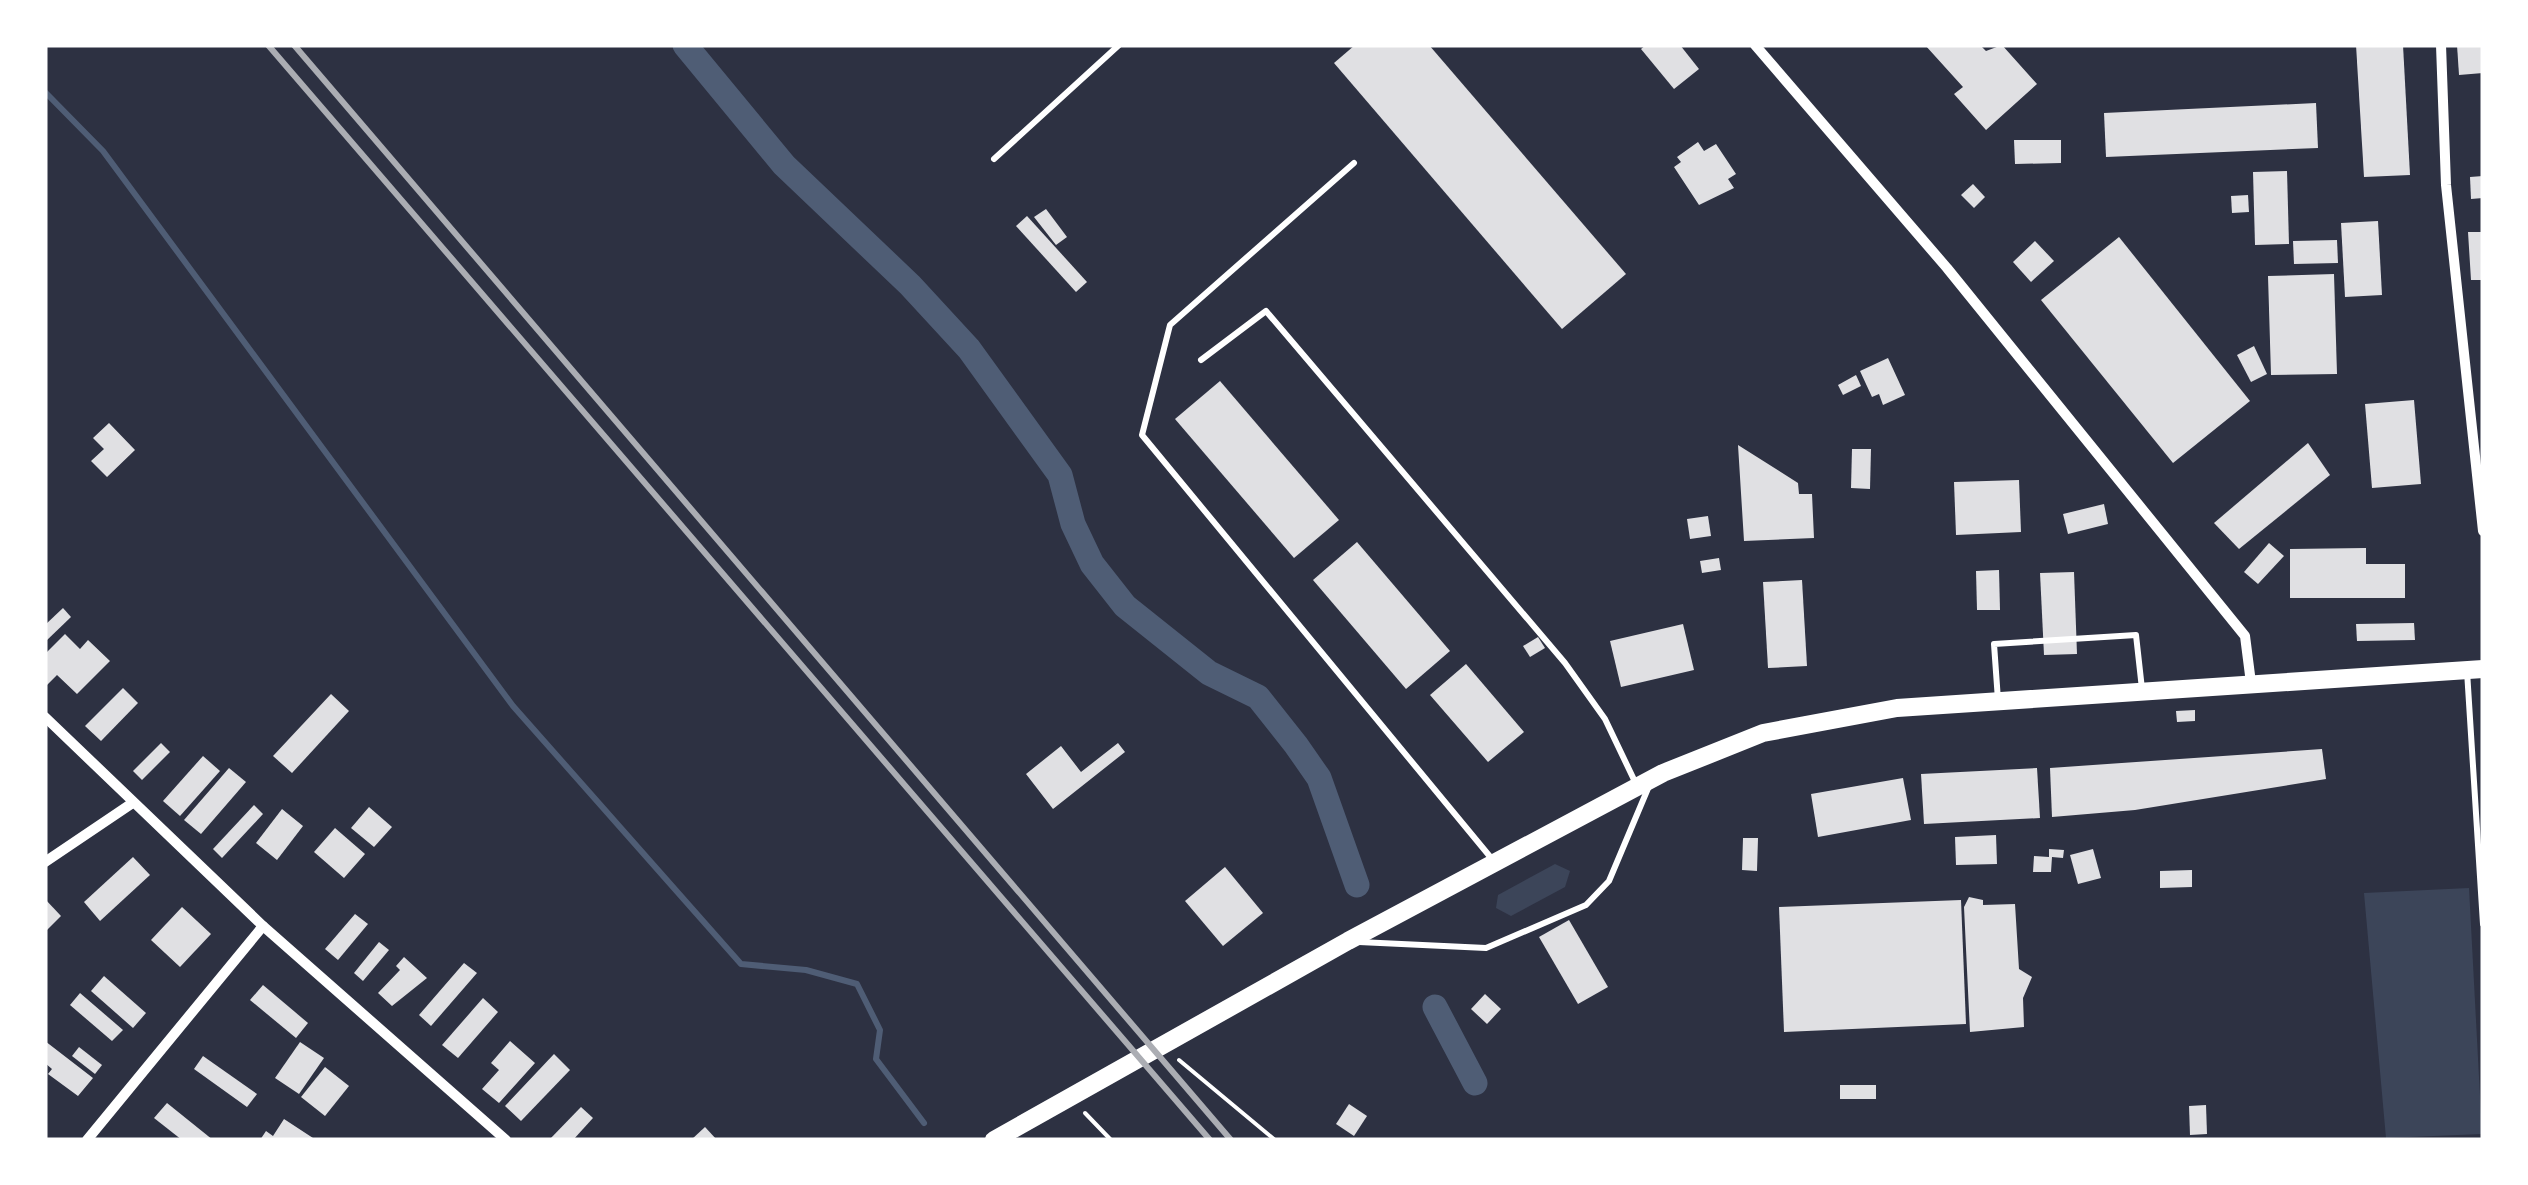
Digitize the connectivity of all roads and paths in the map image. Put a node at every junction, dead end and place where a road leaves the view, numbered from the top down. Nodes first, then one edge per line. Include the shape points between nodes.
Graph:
1 (1119, 45) edge
2 (1755, 45) edge
3 (2441, 45) edge
4 (994, 158) dead end
5 (1354, 164) dead end
6 (1202, 360) dead end
7 (2483, 531) edge
8 (2479, 667) edge
9 (2250, 683) junction
10 (2142, 690) junction
11 (1998, 700) junction
12 (45, 717) edge
13 (1644, 784) junction
14 (131, 804) junction
15 (45, 862) edge
16 (1495, 862) junction
17 (2483, 924) edge
18 (263, 926) junction
19 (1348, 941) junction
20 (1160, 1044) junction
21 (1068, 1095) junction
22 (87, 1140) edge
23 (506, 1140) edge
24 (994, 1140) edge
25 (1110, 1140) edge
26 (1275, 1140) edge

1 - 4 lane
2 - 9 street via 1947,268 2245,636
3 - 7 street via 2446,185
5 - 16 lane via 1170,324 1142,435
6 - 13 lane via 1266,311 1565,662
8 - 9 main road
8 - 17 lane
9 - 10 main road
10 - 11 main road
10 - 11 lane via 2136,636 1994,644
11 - 13 main road via 1897,708 1763,733
12 - 14 street
13 - 16 main road
13 - 19 lane via 1623,856 1610,882 1586,905 1486,948
14 - 15 street
14 - 18 street
16 - 19 main road
18 - 22 street
18 - 23 street
19 - 20 main road
20 - 21 main road
20 - 26 path
21 - 24 main road
21 - 25 path

